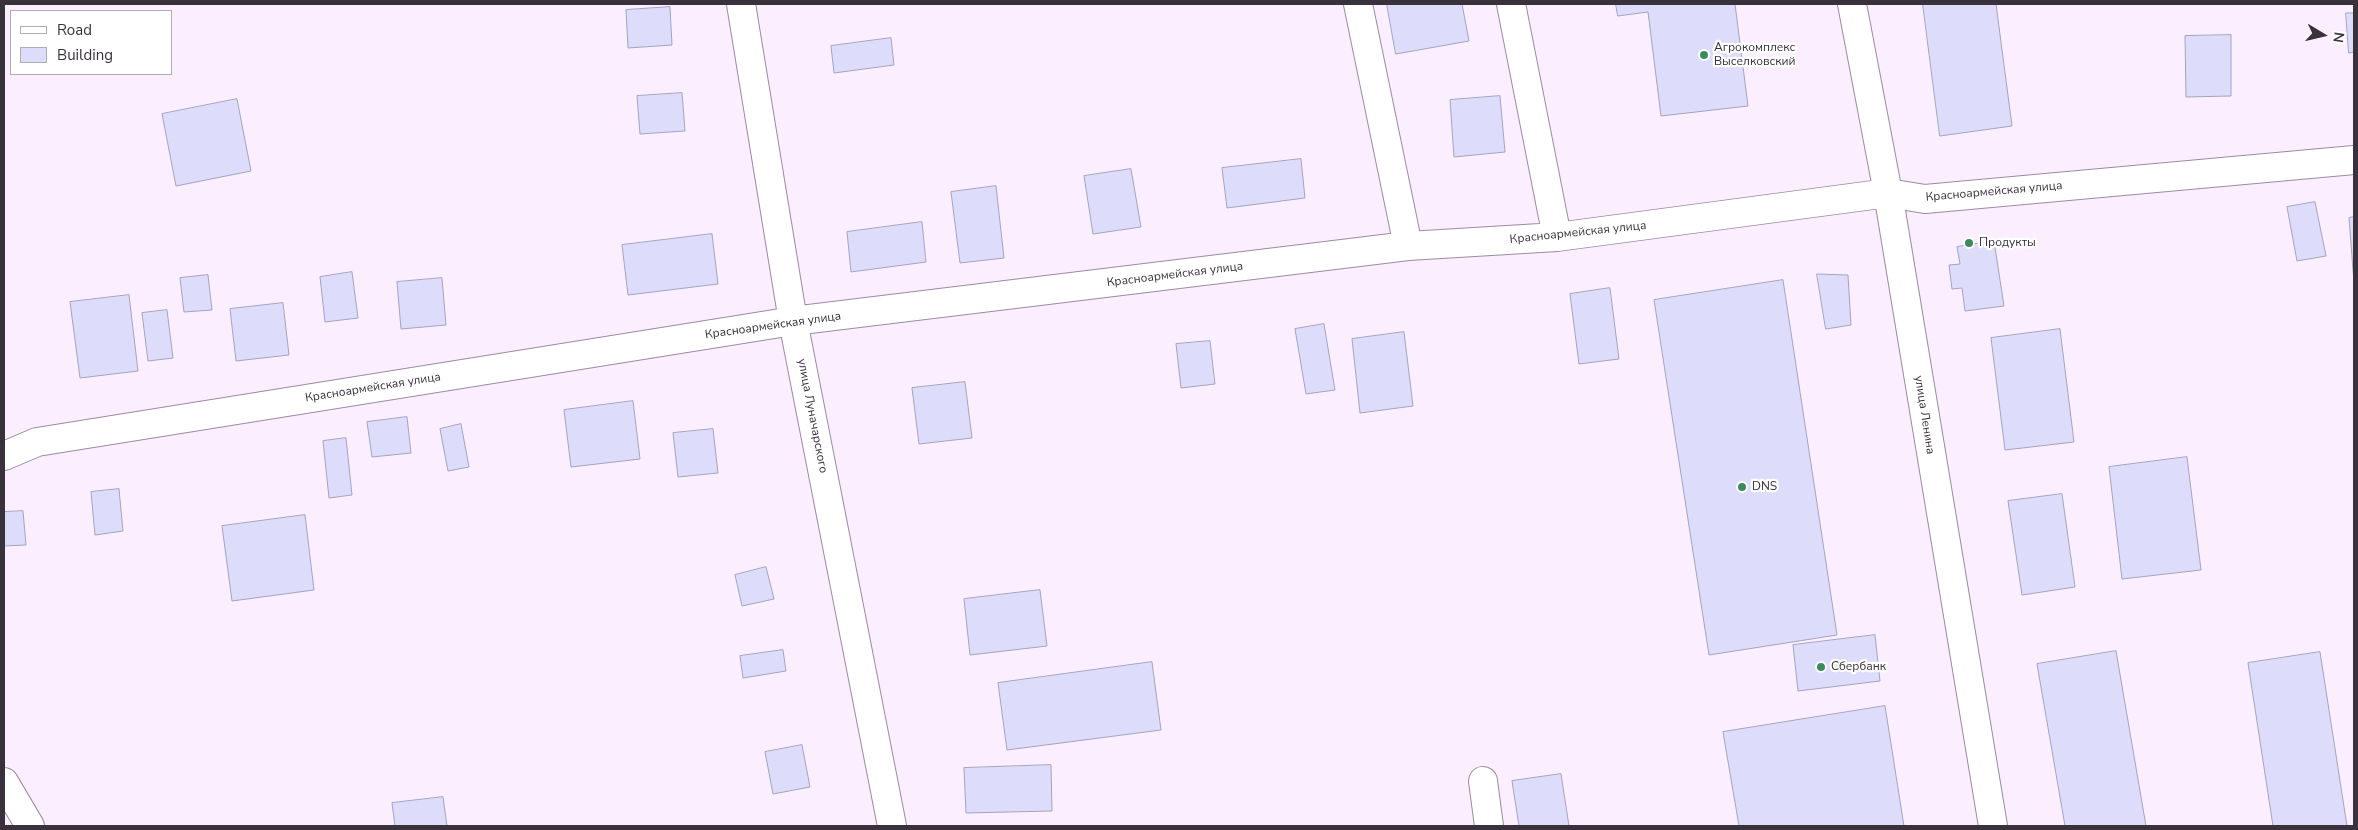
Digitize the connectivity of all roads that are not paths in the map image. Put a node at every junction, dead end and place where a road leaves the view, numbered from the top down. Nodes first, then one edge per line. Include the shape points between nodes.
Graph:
1 (741, 4) edge
2 (1358, 4) edge
3 (1511, 4) edge
4 (1852, 4) edge
5 (2354, 160) edge
6 (1888, 193) junction
7 (1557, 238) junction
8 (1408, 246) junction
9 (793, 322) junction
10 (4, 456) edge
11 (1483, 780) dead end
12 (4, 782) edge
13 (30, 826) edge
14 (892, 826) edge
15 (1489, 826) edge
16 (1993, 826) edge

1 - 9 street, улица Луначарского
2 - 8 street
3 - 7 street
4 - 6 street, улица Ленина
5 - 6 street, Красноармейская улица via 1925,198
6 - 7 street, Красноармейская улица
6 - 16 street, улица Ленина
7 - 8 street, Красноармейская улица
8 - 9 street, Красноармейская улица
9 - 10 street, Красноармейская улица via 37,442
9 - 14 street, улица Луначарского
11 - 15 street
12 - 13 street

